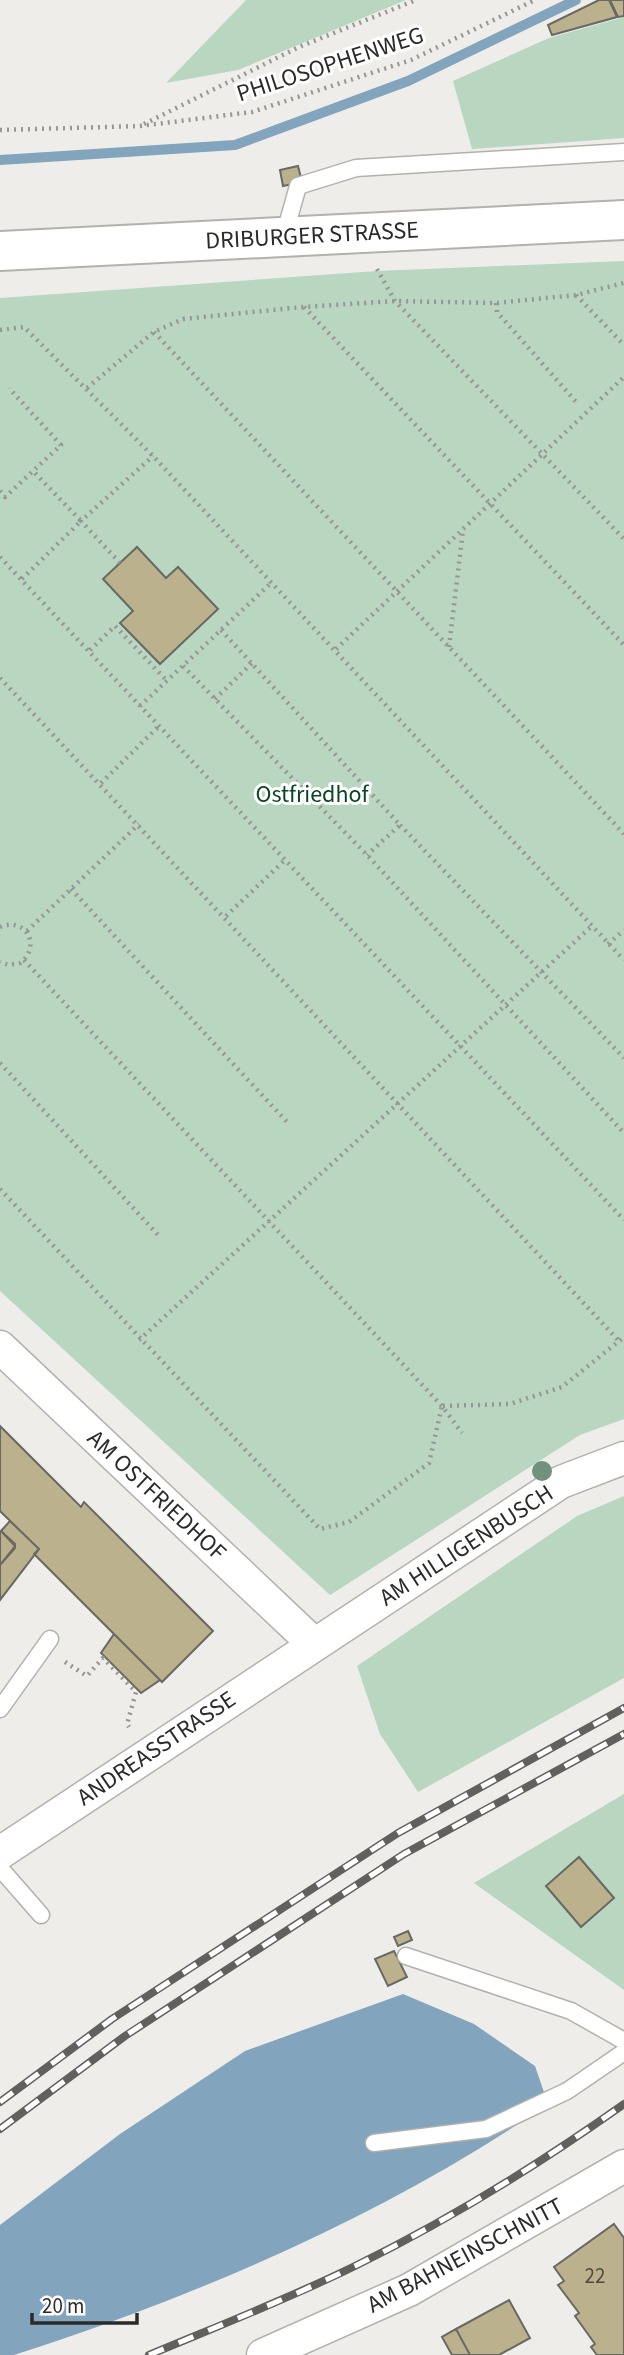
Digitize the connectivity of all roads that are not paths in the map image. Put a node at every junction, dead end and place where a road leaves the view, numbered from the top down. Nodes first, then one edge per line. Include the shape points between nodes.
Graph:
1 (624, 152) edge
2 (624, 220) edge
3 (284, 236) junction
4 (0, 251) edge
5 (0, 1347) edge
6 (624, 1458) edge
7 (50, 1639) dead end
8 (314, 1644) junction
9 (0, 1709) edge
10 (0, 1853) edge
11 (0, 1868) edge
12 (41, 1915) dead end
13 (406, 1956) dead end
14 (624, 2040) edge
15 (624, 2052) edge
16 (374, 2143) dead end
17 (624, 2166) edge
18 (263, 2355) edge

1 - 3 lane via 356,169 298,186
2 - 3 main road, DRIBURGER STRASSE
3 - 4 main road, DRIBURGER STRASSE
5 - 8 street, AM OSTFRIEDHOF
6 - 8 street, AM HILLIGENBUSCH via 561,1482
7 - 9 lane
8 - 10 street, ANDREASSTRASSE
11 - 12 lane
13 - 14 lane via 571,2011
15 - 16 lane via 567,2091 485,2129
17 - 18 street, AM BAHNEINSCHNITT via 410,2291

